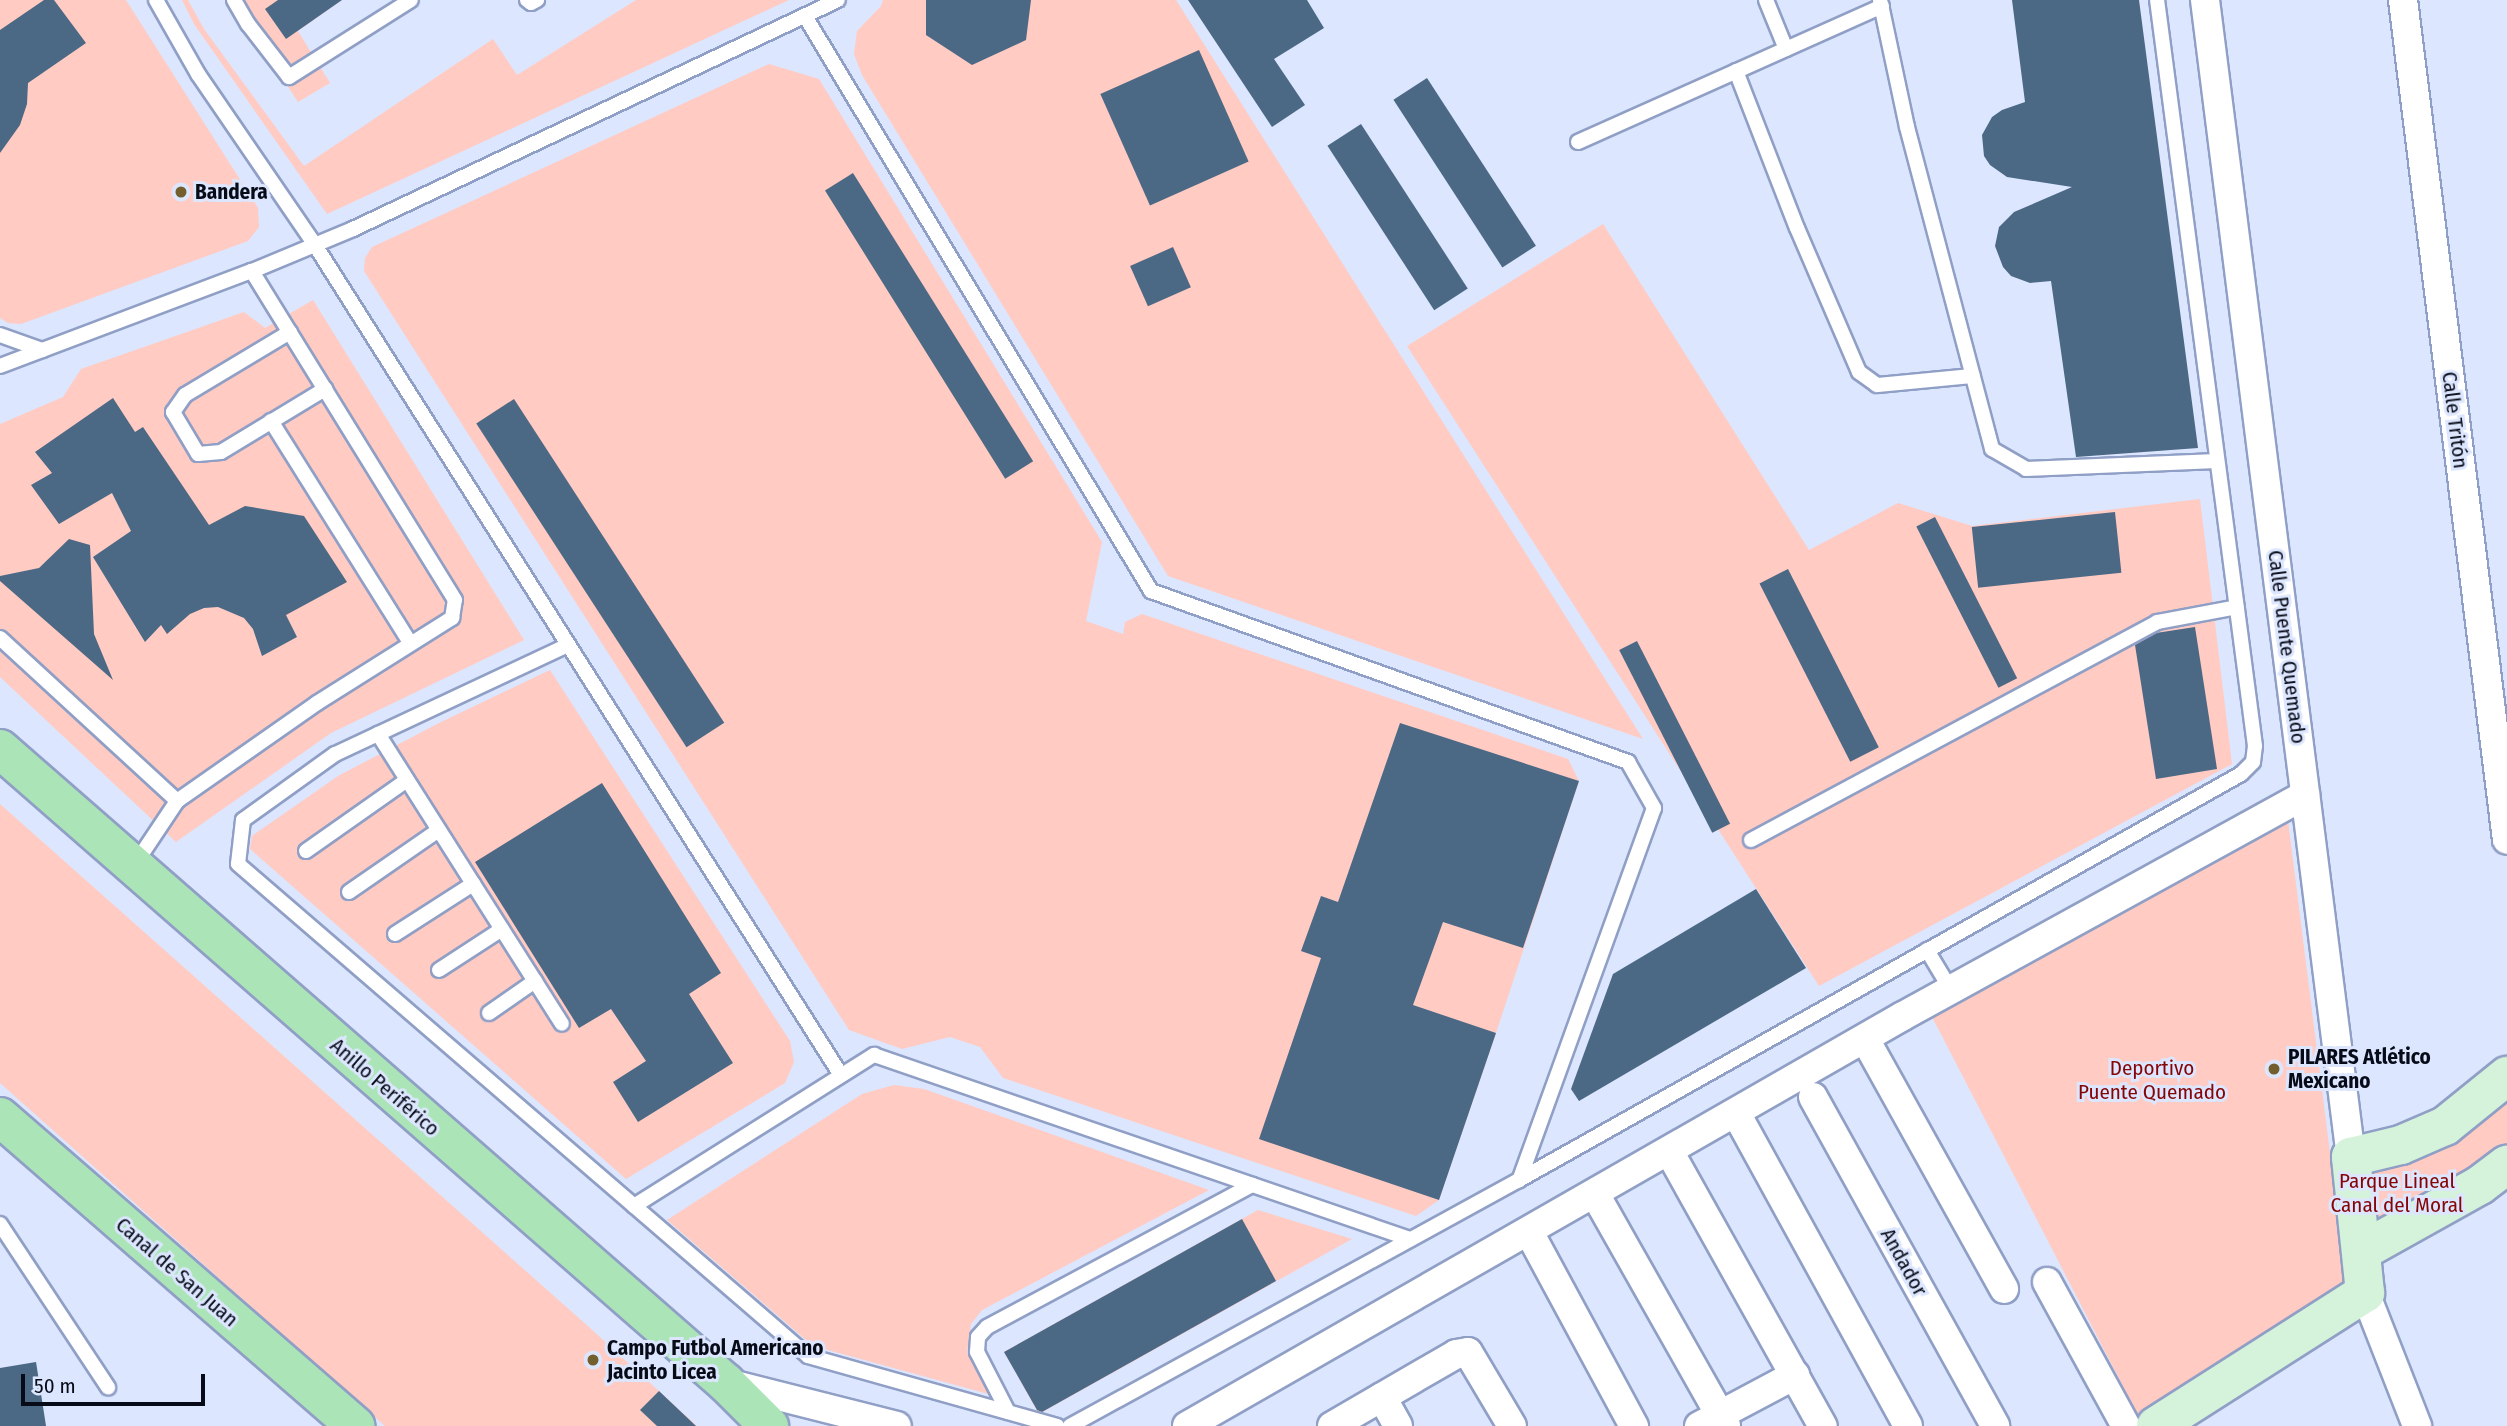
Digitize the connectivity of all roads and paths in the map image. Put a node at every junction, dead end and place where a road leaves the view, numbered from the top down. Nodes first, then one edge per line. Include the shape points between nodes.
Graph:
1 (156, 0) edge
2 (234, 0) edge
3 (411, 0) edge
4 (527, 0) edge
5 (537, 0) edge
6 (838, 0) edge
7 (1766, 0) edge
8 (2157, 0) edge
9 (2205, 0) edge
10 (2403, 0) edge
11 (1881, 3) edge
12 (805, 16) junction
13 (1786, 49) junction
14 (1736, 71) junction
15 (1578, 142) dead end
16 (315, 245) junction
17 (252, 271) junction
18 (290, 332) junction
19 (0, 335) edge
20 (42, 350) junction
21 (0, 366) edge
22 (1973, 376) junction
23 (325, 390) junction
24 (271, 421) junction
25 (2217, 461) junction
26 (2237, 607) junction
27 (0, 638) edge
28 (410, 643) junction
29 (568, 645) junction
30 (377, 734) junction
31 (0, 749) edge
32 (407, 780) junction
33 (2305, 795) junction
34 (177, 801) junction
35 (439, 830) junction
36 (1751, 840) dead end
37 (2507, 841) edge
38 (306, 851) dead end
39 (134, 866) junction
40 (473, 884) junction
41 (349, 892) dead end
42 (502, 929) junction
43 (395, 934) dead end
44 (1927, 950) junction
45 (439, 970) dead end
46 (535, 981) junction
47 (1951, 990) junction
48 (489, 1013) dead end
49 (562, 1024) dead end
50 (1865, 1039) junction
51 (841, 1075) junction
52 (2507, 1076) edge
53 (1813, 1097) dead end
54 (1736, 1113) junction
55 (0, 1118) edge
56 (1669, 1151) junction
57 (2351, 1157) junction
58 (2507, 1165) edge
59 (1520, 1180) junction
60 (1252, 1185) junction
61 (1595, 1194) junction
62 (634, 1206) junction
63 (0, 1224) edge
64 (1529, 1232) junction
65 (1410, 1240) junction
66 (2362, 1251) junction
67 (2047, 1282) dead end
68 (2004, 1289) dead end
69 (2365, 1293) junction
70 (1795, 1375) junction
71 (726, 1383) junction
72 (108, 1387) dead end
73 (1382, 1397) junction
74 (1008, 1412) junction
75 (1715, 1422) edge
76 (355, 1426) edge
77 (769, 1426) edge
78 (897, 1426) edge
79 (1057, 1426) edge
80 (1070, 1426) edge
81 (1187, 1426) edge
82 (1332, 1426) edge
83 (1398, 1426) edge
84 (1512, 1426) edge
85 (1634, 1426) edge
86 (1823, 1426) edge
87 (1908, 1426) edge
88 (1995, 1426) edge
89 (2126, 1426) edge
90 (2156, 1426) edge
91 (2417, 1426) edge

1 - 16 lane via 198,74
2 - 3 lane via 289,77
4 - 5 lane
6 - 12 lane
7 - 13 lane
8 - 25 lane
9 - 33 street, Calle Puente Quemado
10 - 37 street, Calle Tritón
11 - 13 lane
11 - 22 lane via 1907,127
12 - 16 lane
12 - 59 lane via 1151,591 1628,762 1654,808
13 - 14 lane
14 - 15 lane
14 - 22 lane via 1859,372 1877,384
16 - 17 lane
16 - 29 lane
17 - 18 lane
17 - 20 lane
18 - 23 lane
18 - 24 lane via 186,395 173,412 198,454 221,452
19 - 20 lane
20 - 21 lane
22 - 25 lane via 1992,449 2026,469
23 - 24 lane
23 - 28 lane via 455,600 452,618
24 - 28 lane
25 - 26 lane
26 - 36 lane via 2157,622
26 - 44 lane via 2255,746 2253,762 2241,774
27 - 34 lane
28 - 34 lane
29 - 30 lane
29 - 51 lane
30 - 32 lane
30 - 62 lane via 335,754 243,820 238,864
31 - 39 main road, Anillo Periférico
32 - 35 lane
32 - 38 lane
33 - 47 street
33 - 57 street, Calle Puente Quemado
34 - 39 lane
35 - 40 lane
35 - 41 lane
39 - 71 main road, Anillo Periférico
40 - 42 lane
40 - 43 lane
42 - 45 lane
42 - 46 lane
44 - 47 lane
44 - 59 lane
46 - 48 lane
46 - 49 lane
47 - 50 street
50 - 54 street
50 - 68 street
51 - 60 lane via 874,1055
51 - 62 lane
52 - 57 street via 2445,1126
53 - 88 street, Andador
54 - 56 street
54 - 87 street
55 - 76 main road, Canal de San Juan
56 - 61 street
56 - 70 street
57 - 66 street, Calle Puente Quemado
58 - 66 street
59 - 65 lane
60 - 65 lane
60 - 74 lane via 987,1327 978,1337 977,1352
61 - 64 street
61 - 75 street
62 - 74 lane via 808,1356
63 - 72 lane
64 - 81 street
64 - 85 street
65 - 80 lane
66 - 69 street, Calle Puente Quemado
67 - 89 street
69 - 90 street
69 - 91 street
70 - 75 street
70 - 86 street
71 - 77 main road, Anillo Periférico
71 - 78 street
73 - 82 street
73 - 83 street
73 - 84 street via 1455,1354 1468,1352
74 - 79 lane

